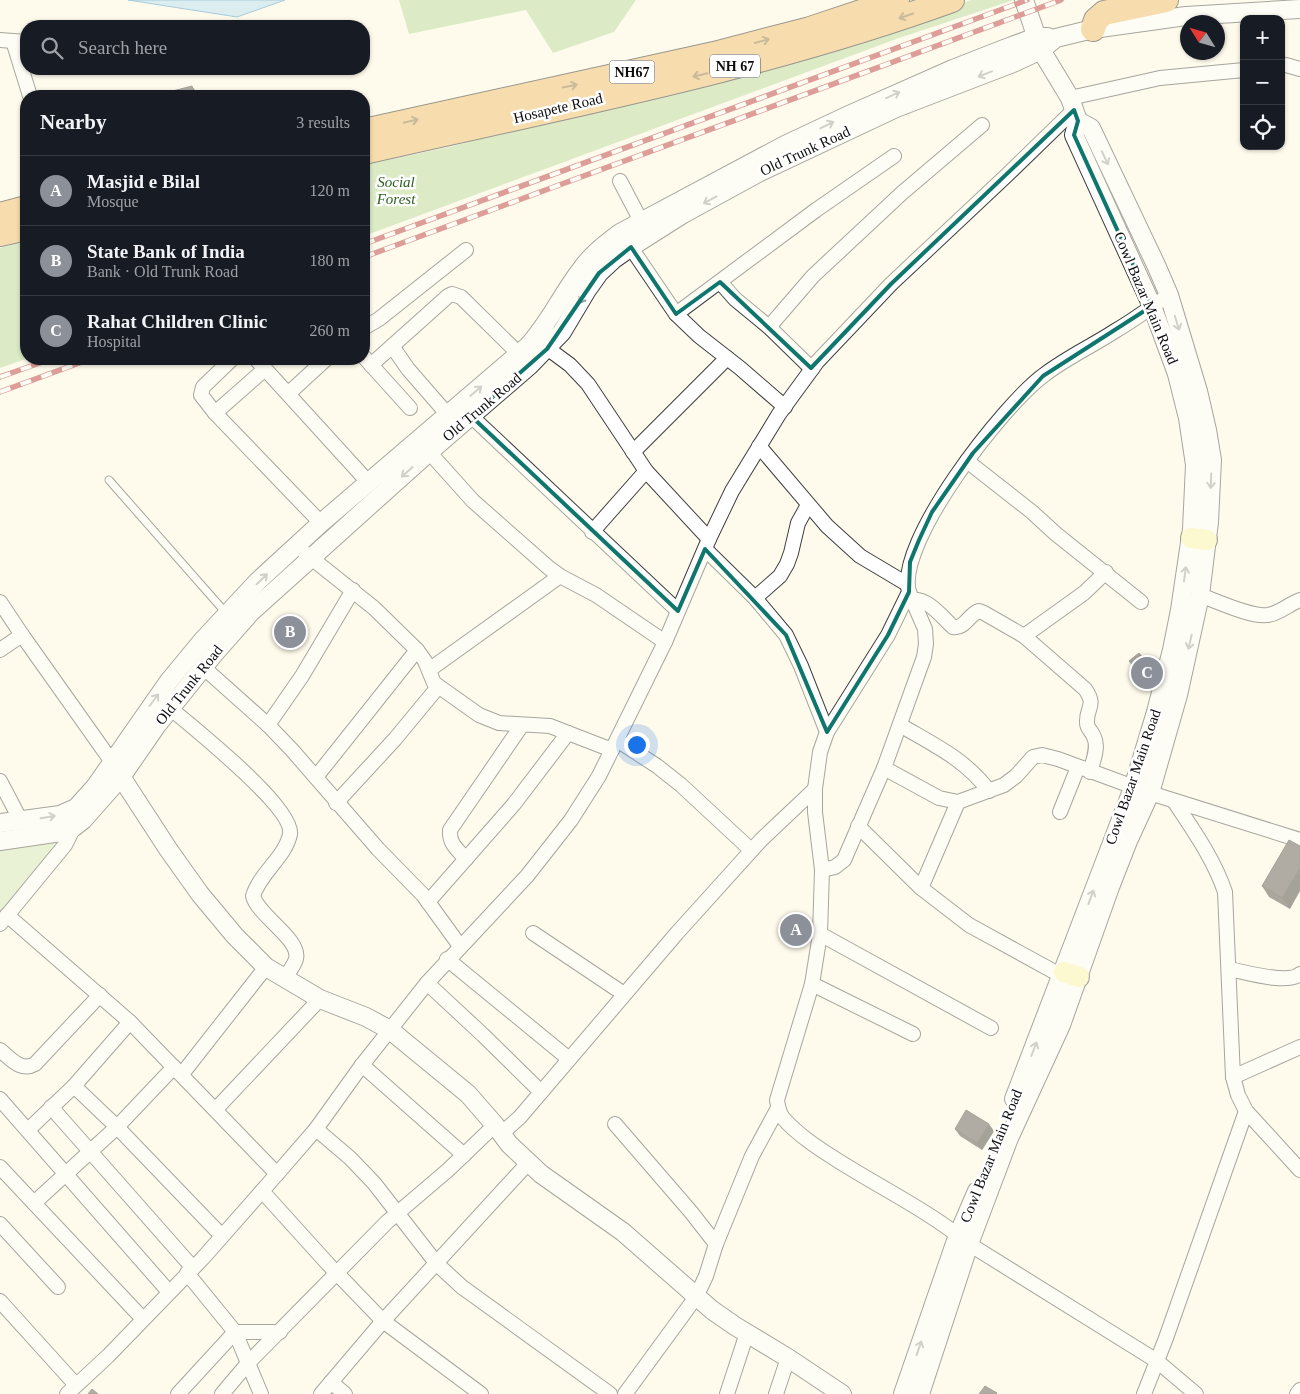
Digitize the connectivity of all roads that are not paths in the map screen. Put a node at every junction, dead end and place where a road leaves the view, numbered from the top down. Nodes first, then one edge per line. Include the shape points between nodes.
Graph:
1 (897, 0) edge
2 (952, 0) edge
3 (1024, 0) edge
4 (1166, 0) edge
5 (1298, 11) edge
6 (1093, 29) junction
7 (13, 41) edge
8 (1036, 48) junction
9 (20, 64) edge
10 (1285, 65) edge
11 (1300, 69) edge
12 (1240, 70) edge
13 (24, 75) edge
14 (28, 90) edge
15 (1074, 110) junction
16 (982, 124) dead end
17 (370, 130) edge
18 (370, 151) edge
19 (894, 156) dead end
20 (620, 181) dead end
21 (20, 210) edge
22 (0, 215) edge
23 (641, 221) junction
24 (20, 229) edge
25 (620, 233) junction
26 (0, 234) edge
27 (631, 247) junction
28 (466, 250) dead end
29 (720, 282) junction
30 (1169, 295) junction
31 (1152, 306) junction
32 (676, 314) junction
33 (370, 324) edge
34 (769, 327) junction
35 (541, 344) junction
36 (392, 346) junction
37 (519, 354) junction
38 (727, 358) junction
39 (370, 359) edge
40 (370, 364) edge
41 (226, 365) edge
42 (259, 365) edge
43 (261, 365) edge
44 (319, 365) edge
45 (812, 369) junction
46 (289, 393) junction
47 (785, 406) junction
48 (410, 408) dead end
49 (215, 413) junction
50 (448, 415) junction
51 (471, 416) junction
52 (759, 446) junction
53 (429, 452) junction
54 (633, 452) junction
55 (967, 461) junction
56 (646, 471) junction
57 (109, 480) dead end
58 (369, 483) junction
59 (808, 505) junction
60 (321, 523) junction
61 (592, 532) junction
62 (1199, 539) junction
63 (707, 544) junction
64 (297, 546) junction
65 (311, 558) junction
66 (1106, 572) junction
67 (560, 576) junction
68 (353, 590) junction
69 (909, 592) junction
70 (1200, 595) junction
71 (755, 598) junction
72 (1300, 600) edge
73 (0, 602) edge
74 (1141, 602) dead end
75 (678, 612) junction
76 (228, 614) junction
77 (22, 635) junction
78 (1024, 636) junction
79 (665, 642) junction
80 (0, 650) edge
81 (417, 650) junction
82 (203, 667) junction
83 (429, 670) junction
84 (438, 687) junction
85 (170, 708) junction
86 (268, 725) junction
87 (522, 725) junction
88 (900, 725) junction
89 (827, 732) junction
90 (568, 733) junction
91 (615, 745) junction
92 (884, 768) junction
93 (1084, 769) junction
94 (117, 770) junction
95 (316, 777) junction
96 (0, 781) edge
97 (815, 789) junction
98 (1141, 790) junction
99 (990, 791) junction
100 (1174, 801) junction
101 (958, 802) junction
102 (336, 803) junction
103 (1060, 812) dead end
104 (21, 821) junction
105 (0, 823) edge
106 (858, 826) junction
107 (74, 827) junction
108 (1300, 840) edge
109 (0, 841) edge
110 (751, 850) junction
111 (466, 859) junction
112 (822, 870) junction
113 (921, 888) junction
114 (428, 902) junction
115 (4, 919) edge
116 (534, 934) dead end
117 (820, 934) junction
118 (460, 946) junction
119 (447, 959) junction
120 (266, 967) junction
121 (1229, 969) junction
122 (1300, 974) edge
123 (1068, 975) junction
124 (284, 980) junction
125 (426, 983) junction
126 (812, 984) junction
127 (624, 994) junction
128 (100, 995) junction
129 (320, 999) junction
130 (130, 1022) junction
131 (991, 1028) dead end
132 (390, 1030) junction
133 (914, 1034) dead end
134 (1300, 1047) edge
135 (0, 1050) edge
136 (569, 1059) junction
137 (362, 1065) junction
138 (178, 1070) junction
139 (1233, 1077) junction
140 (74, 1086) junction
141 (541, 1092) junction
142 (0, 1099) edge
143 (51, 1108) junction
144 (778, 1108) junction
145 (216, 1110) junction
146 (1246, 1111) junction
147 (615, 1124) dead end
148 (117, 1127) junction
149 (316, 1129) junction
150 (498, 1129) junction
151 (28, 1130) junction
152 (91, 1152) junction
153 (464, 1155) junction
154 (529, 1162) junction
155 (0, 1166) edge
156 (1300, 1170) edge
157 (277, 1174) junction
158 (66, 1175) junction
159 (262, 1191) junction
160 (34, 1203) junction
161 (397, 1213) junction
162 (0, 1224) edge
163 (222, 1236) junction
164 (964, 1240) junction
165 (716, 1244) junction
166 (437, 1264) junction
167 (190, 1271) junction
168 (337, 1273) junction
169 (58, 1286) dead end
170 (169, 1292) junction
171 (696, 1297) junction
172 (0, 1301) edge
173 (143, 1319) junction
174 (384, 1321) junction
175 (235, 1332) junction
176 (280, 1332) junction
177 (747, 1333) junction
178 (788, 1358) junction
179 (1157, 1361) junction
180 (249, 1362) junction
181 (331, 1382) junction
182 (71, 1389) edge
183 (1300, 1390) edge
184 (178, 1394) edge
185 (222, 1394) edge
186 (261, 1394) edge
187 (321, 1394) edge
188 (345, 1394) edge
189 (481, 1394) edge
190 (610, 1394) edge
191 (625, 1394) edge
192 (727, 1394) edge
193 (776, 1394) edge
194 (842, 1394) edge
195 (903, 1394) edge
196 (920, 1394) edge
197 (1144, 1394) edge
198 (1196, 1394) edge
199 (1297, 1394) edge

17 -> 1 highway, Hosapete Road / NH67 via 714,54 810,29
2 -> 18 highway, Hosapete Road / NH 67 via 903,18 746,64
3 - 8 street
4 - 6 highway via 1100,16
5 - 6 street via 1186,16
6 - 8 street via 1056,38
7 - 9 street
8 - 15 street
23 -> 8 street, Old Trunk Road via 840,118 952,69
8 -> 27 street, Old Trunk Road via 896,108 758,173
10 - 11 street
12 - 15 street via 1160,78
13 - 14 street
15 -> 30 street via 1091,128
15 - 31 street, Cowl Bazar Main Road via 1074,135
15 - 45 street via 891,284
16 - 34 street via 902,192 813,276
19 - 29 street
20 - 23 street
21 - 22 highway
23 - 25 street, Old Trunk Road
24 - 26 highway
25 - 27 street
25 - 35 street, Old Trunk Road via 592,256 577,274 547,322
27 - 32 street
27 -> 35 street, Old Trunk Road via 599,273 562,332
28 - 33 street
29 - 32 street
29 - 34 street
30 - 31 street
30 -> 62 street via 1198,391 1212,460 1209,522
31 - 55 street via 1043,376 1009,409
31 - 62 street, Cowl Bazar Main Road via 1177,374 1188,418 1195,465
32 - 38 street
34 - 45 street
35 - 37 street
35 - 51 street, Old Trunk Road via 530,366
35 - 54 street via 570,365 588,384
36 - 37 street via 448,296 457,294
36 - 39 street
36 - 50 street
50 -> 37 street
38 - 47 street
38 - 54 street
40 - 48 street
41 - 49 street via 201,391
42 - 49 street
43 - 46 street
44 - 46 street
45 - 47 street
46 - 58 street
47 - 52 street
49 - 60 street
50 - 58 street
51 - 53 street, Old Trunk Road
51 - 61 street
52 - 59 street
52 - 63 street via 732,491
53 -> 65 street, Old Trunk Road
53 - 67 street via 474,501
54 - 56 street
55 - 66 street
55 - 69 street via 932,512 922,533 910,562
56 - 61 street
56 - 63 street
57 - 76 lane
58 - 60 street
59 - 69 street via 860,556
59 - 71 street via 798,523 791,553 780,576
60 - 64 street
61 - 75 street
62 - 70 street
98 -> 62 street, Cowl Bazar Main Road via 1156,712
63 - 71 street
63 - 75 street
64 - 65 street
76 -> 64 street
65 - 68 street
65 - 82 street, Old Trunk Road via 250,612
66 - 74 street
66 - 78 street via 1084,593
67 - 79 street via 596,595
67 - 83 street
68 - 81 street
68 - 86 street via 302,676
69 - 78 street via 957,628 979,610
69 - 88 street via 925,629 926,644
69 - 89 street via 888,635
70 - 72 street via 1267,616
70 -> 98 street via 1178,695
71 - 89 street via 786,635
73 - 77 street
75 - 79 street
94 -> 76 street via 148,708
77 - 80 street
77 - 94 street
78 - 93 street via 1090,696 1087,727 1096,747
79 - 91 street
81 - 83 street
81 - 95 street
82 - 85 street, Old Trunk Road
82 - 86 street
83 - 84 street
84 - 87 street via 479,715 499,723
84 - 102 street
85 - 94 street, Old Trunk Road
85 - 124 street via 248,775 279,807 288,822 287,843 260,880 253,896 297,952
86 - 95 street
87 - 90 street via 550,726
87 - 111 street via 450,830 451,843
88 - 92 street
88 - 99 street via 961,762
89 - 97 street via 820,752
90 - 91 street
90 - 111 street via 514,804
91 - 110 street via 657,766
91 - 118 street via 571,820 526,876
92 - 101 street via 939,798
92 - 106 street
93 - 98 street
93 - 99 street via 1042,755 1033,757 1016,776
93 - 103 street
104 -> 94 street via 60,816 76,808 94,787
94 - 107 street, Old Trunk Road via 89,815
94 - 120 street via 200,894
95 - 102 street
96 - 104 street
97 - 110 street
97 - 112 street
98 - 100 street
98 - 123 street, Cowl Bazar Main Road via 1098,875
99 - 101 street
100 - 108 street
100 - 121 street via 1221,878 1225,892
101 - 113 street
102 - 114 street
104 - 105 street
106 - 112 street via 844,860 835,867
106 - 113 street
107 - 109 street, Old Trunk Road
107 - 115 street via 65,845
110 - 127 street
111 - 114 street
112 - 117 street
113 - 123 street via 969,925
114 - 118 street
115 - 128 street
116 - 127 street
117 - 126 street
117 - 131 street
118 - 119 street
119 - 125 street
119 - 136 street
120 - 124 street
120 - 138 street
121 - 122 street via 1286,979
121 - 139 street
123 - 164 street, Cowl Bazar Main Road via 1061,1025
124 - 129 street
125 - 132 street
125 - 141 street
126 - 133 street
126 - 144 street via 777,1100
127 - 136 street
128 - 130 street
128 - 135 street via 35,1064 25,1068
129 - 132 street
129 - 145 street
130 - 138 street
130 - 140 street
132 - 137 street
132 - 150 street via 468,1094
134 - 139 street
136 - 141 street
137 - 149 street
137 - 153 street
138 - 145 street
138 - 148 street
139 - 146 street
140 - 143 street
140 - 148 street
141 - 150 street via 520,1117
142 - 151 street
143 - 151 street
143 - 152 street
144 - 164 street via 783,1118 816,1147
144 - 165 street via 752,1156
145 - 157 street
146 - 156 street
146 - 179 street
147 - 165 street
148 - 152 street
148 - 163 street
149 - 157 street
149 - 161 street via 350,1158
150 - 153 street
150 - 154 street
151 - 158 street
152 - 158 street
152 - 167 street
153 - 161 street
154 - 166 street
154 - 171 street via 623,1232
155 - 160 street
157 - 159 street
158 - 160 street
158 - 170 street
159 - 163 street
159 - 168 street
160 - 173 street
161 - 166 street
161 - 168 street
162 - 169 street
163 - 167 street
164 - 179 street
195 -> 164 street, Cowl Bazar Main Road
164 - 196 street
165 - 171 street
166 - 174 street
166 - 190 street via 462,1288
167 - 170 street
167 - 175 street
168 - 174 street
168 - 176 street
170 - 173 street
171 - 177 street
171 - 191 street
172 - 182 street
173 - 182 street
174 - 181 street
174 - 189 street
175 - 176 street
175 - 180 street
175 - 184 street
176 - 180 street
177 - 178 street
177 - 192 street
178 - 193 street
178 - 194 street
179 - 197 street
179 - 198 street
180 - 185 street
180 - 186 street
181 - 187 street
181 - 188 street
183 - 199 street

